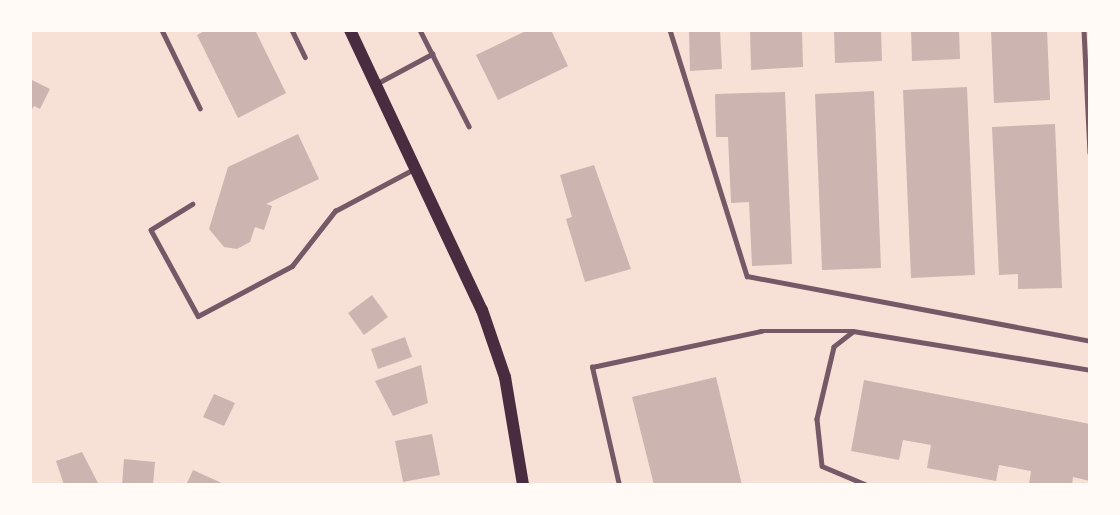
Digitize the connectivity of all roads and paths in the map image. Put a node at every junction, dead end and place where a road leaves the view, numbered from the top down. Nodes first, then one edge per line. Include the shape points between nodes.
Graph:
1 (162, 30) edge
2 (292, 30) edge
3 (350, 30) edge
4 (420, 30) edge
5 (670, 30) edge
6 (1084, 30) edge
7 (432, 54) junction
8 (305, 57) dead end
9 (376, 84) junction
10 (200, 108) dead end
11 (469, 126) dead end
12 (1090, 153) edge
13 (417, 168) junction
14 (193, 204) dead end
15 (853, 332) junction
16 (1090, 341) edge
17 (1090, 370) edge
18 (523, 485) edge
19 (619, 485) edge
20 (867, 485) edge

1 - 10 lane
2 - 8 lane
3 - 9 main road
4 - 7 lane
5 - 16 lane via 747,276
6 - 12 lane
7 - 9 lane
7 - 11 lane
9 - 13 main road
13 - 14 lane via 334,211 292,266 198,316 151,230
13 - 18 main road via 482,310 505,377
15 - 17 lane
15 - 19 lane via 761,331 592,367
15 - 20 lane via 834,347 817,419 822,466

